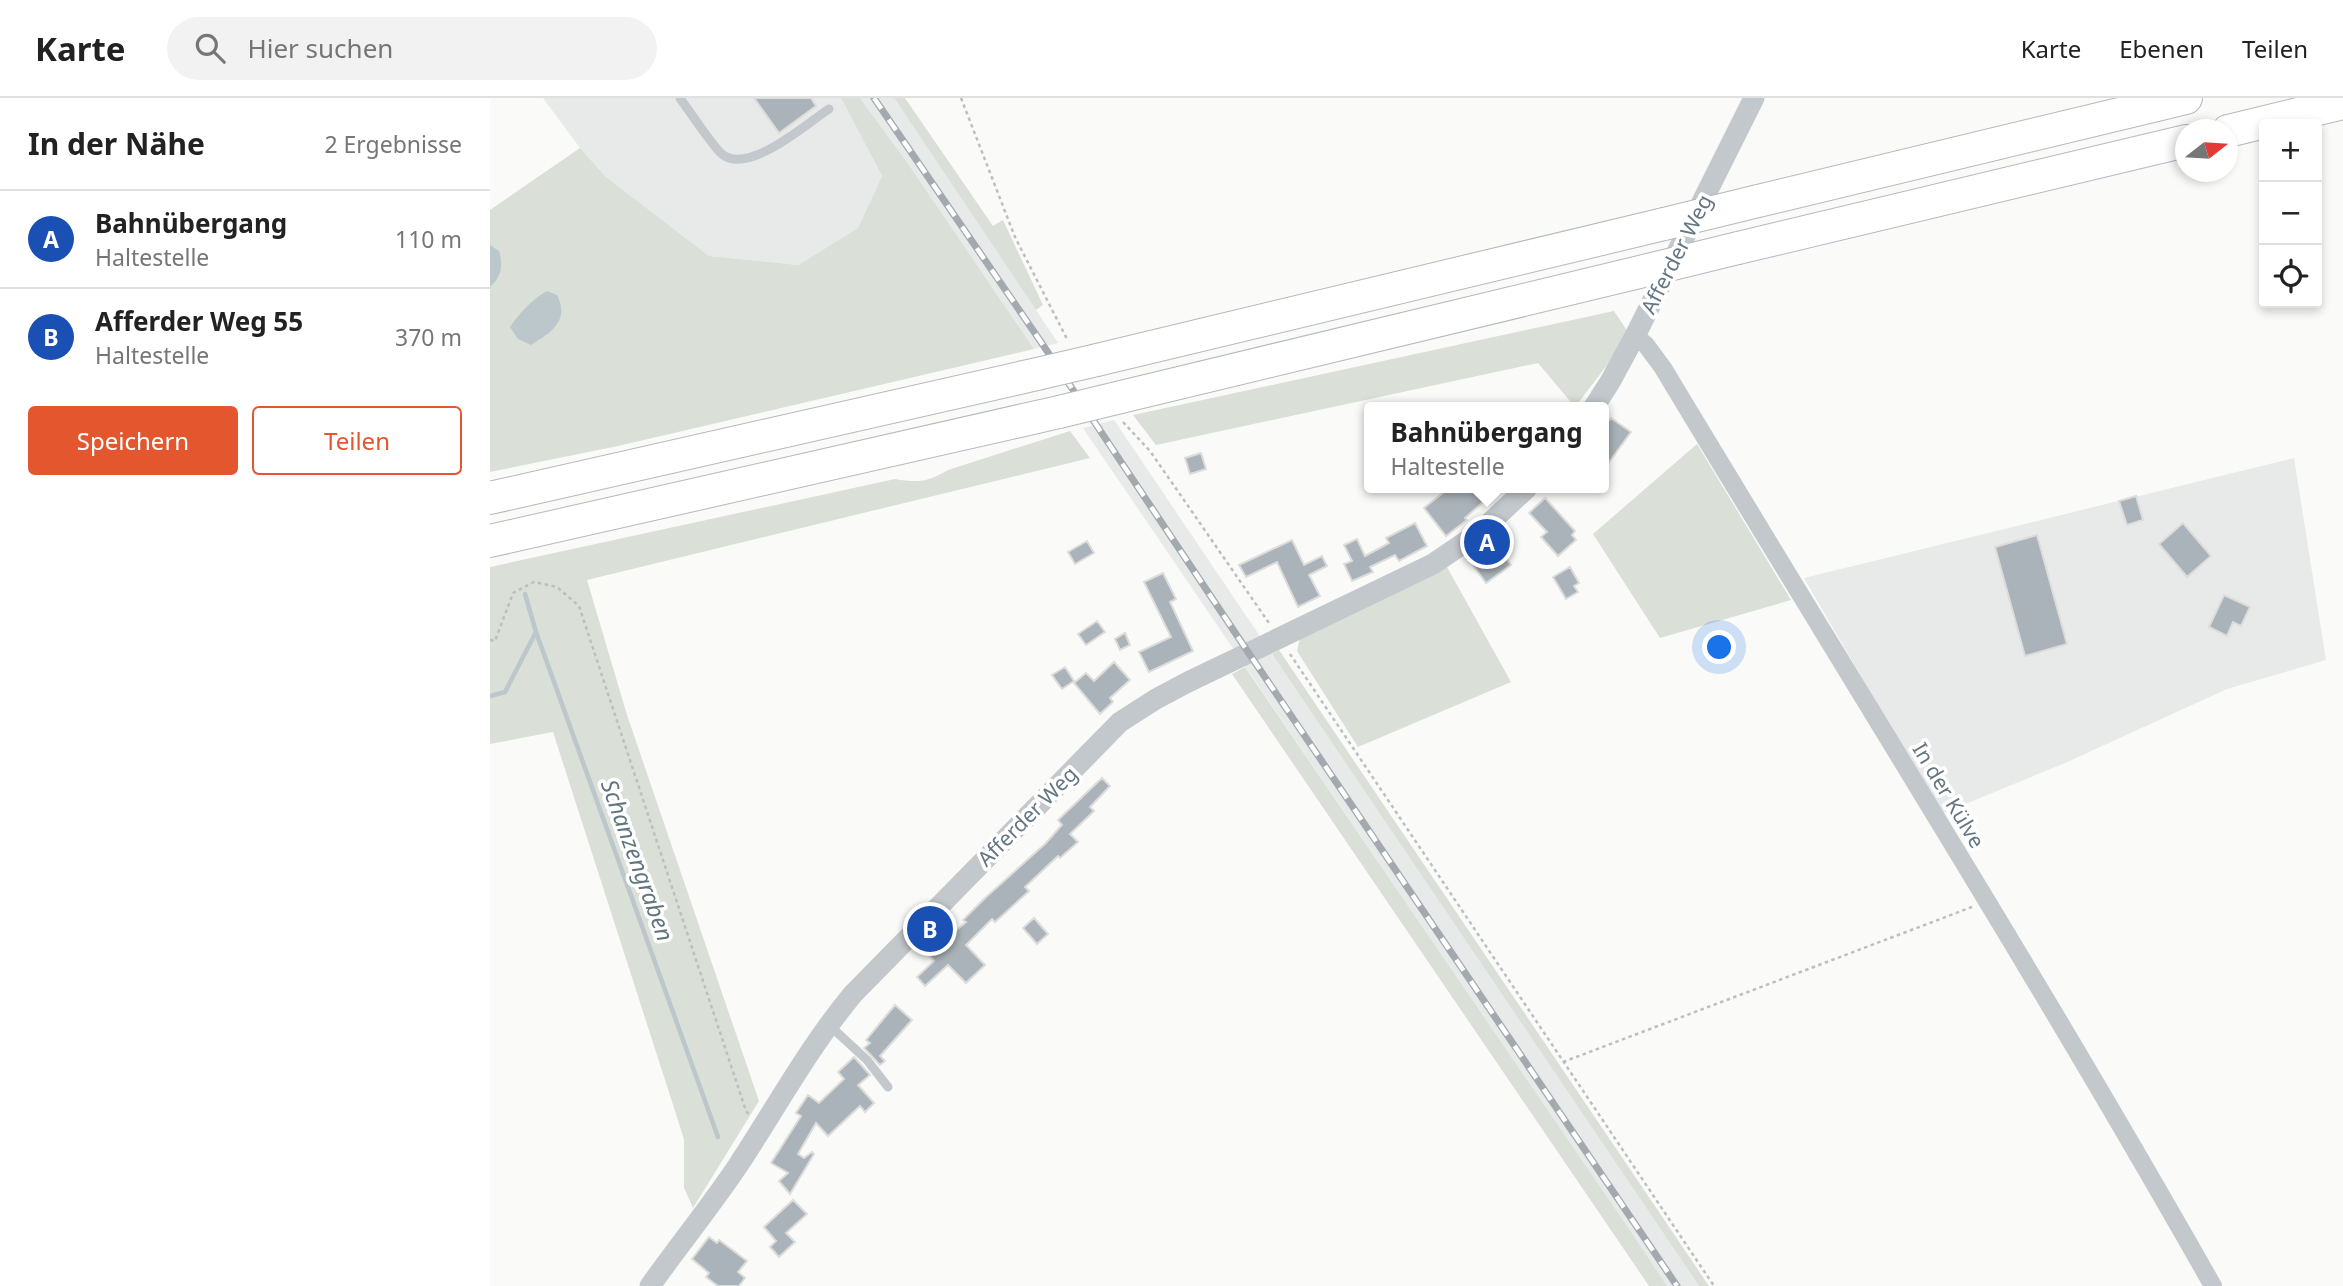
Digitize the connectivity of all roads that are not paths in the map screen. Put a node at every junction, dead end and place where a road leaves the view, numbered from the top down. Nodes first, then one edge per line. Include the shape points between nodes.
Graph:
1 (680, 98) edge
2 (1754, 98) edge
3 (2186, 98) edge
4 (2343, 103) edge
5 (829, 109) dead end
6 (2238, 129) edge
7 (2175, 144) edge
8 (1635, 336) junction
9 (1597, 402) edge
10 (1522, 493) edge
11 (490, 498) edge
12 (490, 541) edge
13 (828, 1024) junction
14 (888, 1087) dead end
15 (650, 1286) edge
16 (2213, 1286) edge

1 - 5 lane via 722,155 739,160 766,153
2 - 8 street, Afferder Weg
3 - 11 highway, bridge via 1097,360
4 - 6 highway
7 - 12 highway, bridge via 1059,412
8 - 9 street, Afferder Weg
8 - 16 street, In der Külve via 1663,368 2126,1132
10 - 13 street, Afferder Weg via 1456,550 1156,699 1120,722 886,958
13 - 14 lane
13 - 15 street, Afferder Weg via 738,1165

